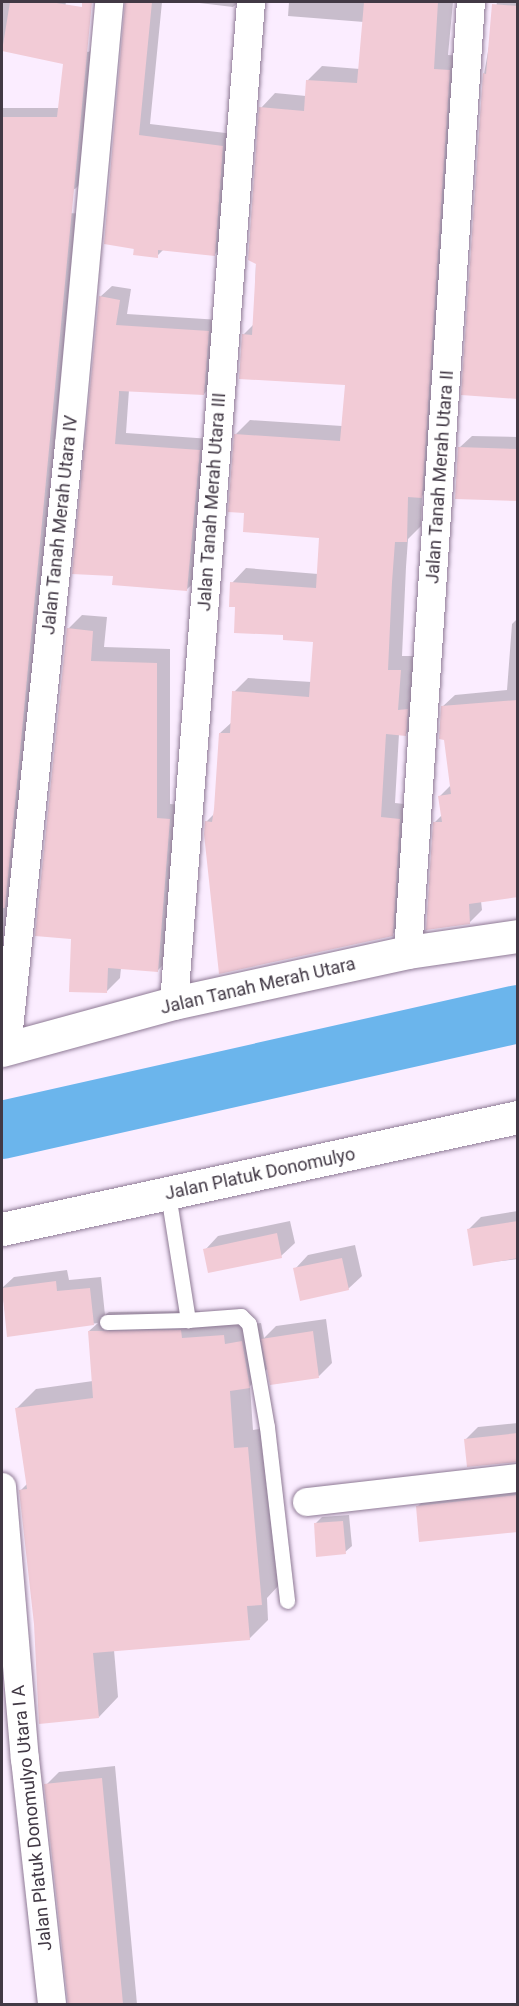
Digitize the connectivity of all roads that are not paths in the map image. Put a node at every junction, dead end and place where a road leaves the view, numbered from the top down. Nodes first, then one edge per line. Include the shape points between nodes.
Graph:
1 (109, 2) edge
2 (251, 2) edge
3 (471, 2) edge
4 (518, 936) edge
5 (408, 952) junction
6 (174, 1004) junction
7 (4, 1049) edge
8 (518, 1117) edge
9 (168, 1194) junction
10 (2, 1229) edge
11 (188, 1320) junction
12 (107, 1322) dead end
13 (518, 1478) edge
14 (2, 1487) edge
15 (307, 1502) dead end
16 (287, 1601) dead end
17 (52, 2004) edge

1 - 7 street, Jalan Tanah Merah Utara IV via 69,444
2 - 6 street, Jalan Tanah Merah Utara III
3 - 5 street, Jalan Tanah Merah Utara II
4 - 5 street, Jalan Tanah Merah Utara
5 - 6 street, Jalan Tanah Merah Utara
6 - 7 street, Jalan Tanah Merah Utara
8 - 9 street, Jalan Platuk Donomulyo
9 - 10 street, Jalan Platuk Donomulyo
9 - 11 lane
11 - 12 lane
11 - 16 lane via 241,1316 249,1324 267,1427
13 - 15 street
14 - 17 street, Jalan Platuk Donomulyo Utara I A via 25,1759

